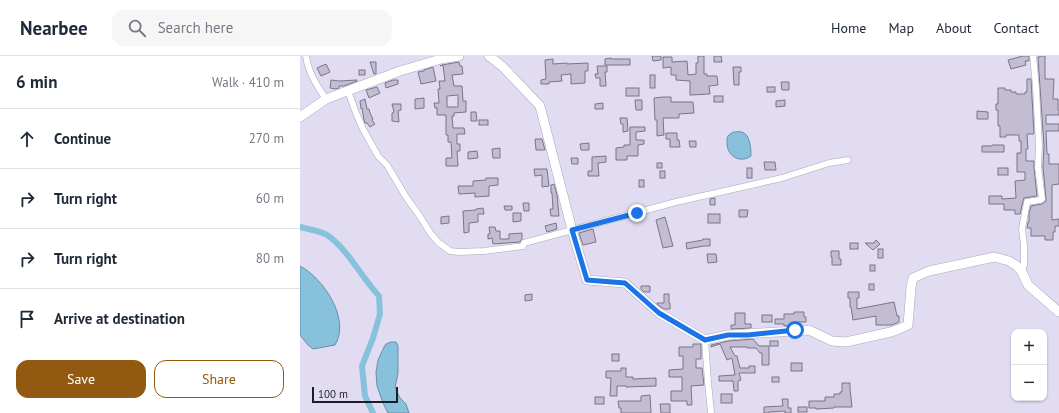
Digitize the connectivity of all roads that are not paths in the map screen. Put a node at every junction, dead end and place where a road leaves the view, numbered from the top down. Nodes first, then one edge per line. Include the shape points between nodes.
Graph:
1 (306, 56) edge
2 (459, 56) edge
3 (489, 56) edge
4 (1033, 56) edge
5 (348, 91) junction
6 (326, 99) junction
7 (300, 117) edge
8 (848, 160) dead end
9 (572, 230) junction
10 (1022, 272) junction
11 (1059, 312) edge
12 (705, 340) junction
13 (711, 413) edge

1 - 6 street via 317,86
2 - 5 street via 400,71
3 - 9 street via 504,67 540,106
4 - 10 street via 1042,199 1027,202 1022,229
5 - 6 street
5 - 9 street via 363,129 378,156 387,164 431,234 438,243 450,251 484,251 523,246 524,243
6 - 7 street
8 - 9 street
9 - 12 street via 587,280 625,283 659,313
10 - 11 street via 1028,285
10 - 12 street via 1009,261 994,257 928,271 913,278 908,325 846,342 832,341 809,330 728,335
12 - 13 street

